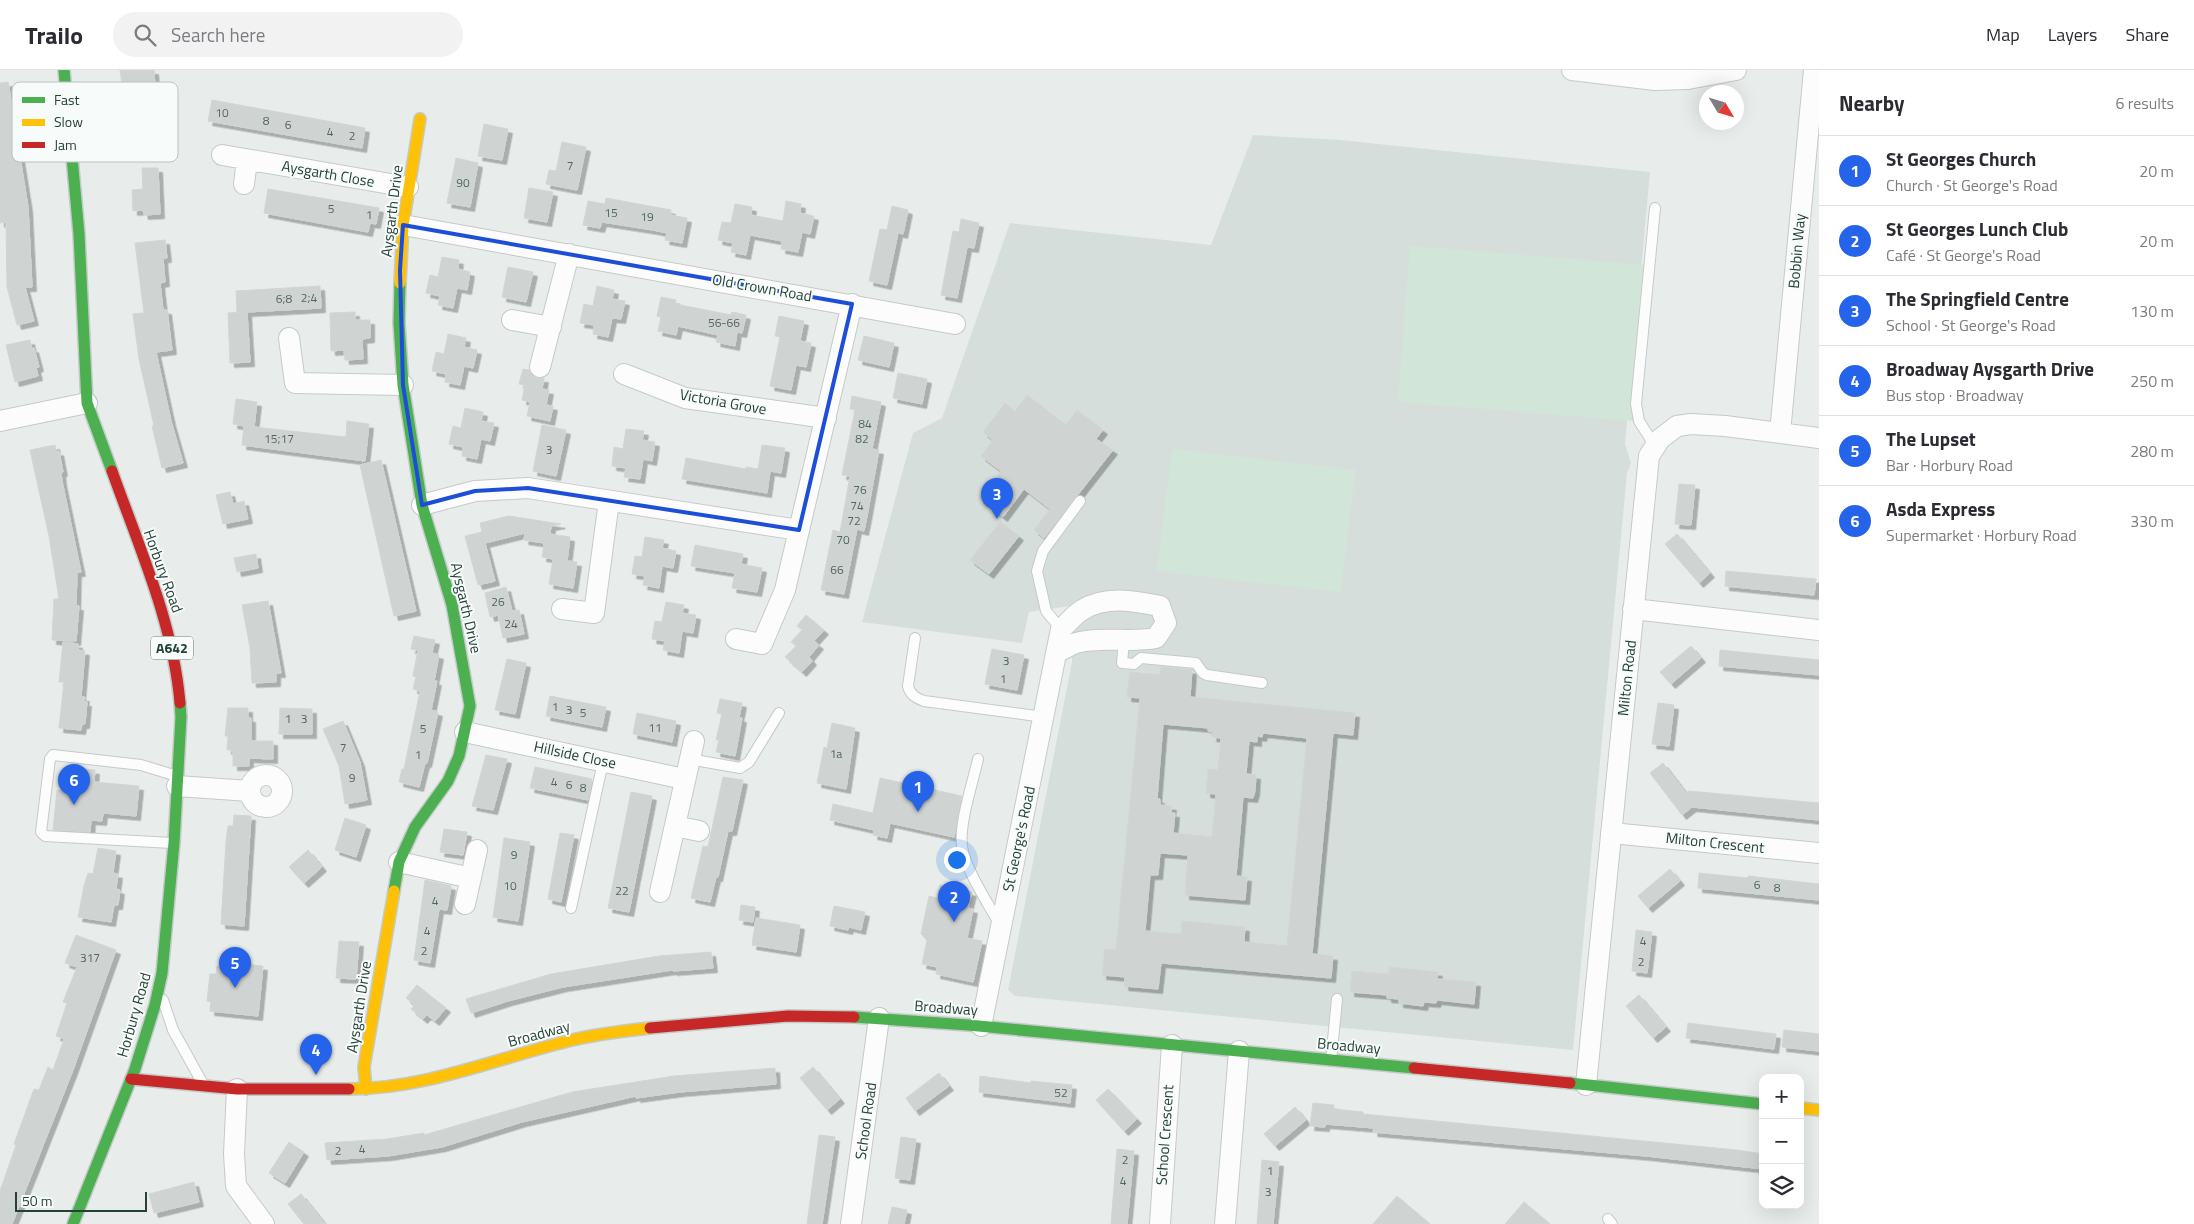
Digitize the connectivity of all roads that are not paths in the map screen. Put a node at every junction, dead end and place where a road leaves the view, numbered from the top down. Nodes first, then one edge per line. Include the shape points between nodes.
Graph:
1 (1572, 70) edge
2 (1736, 70) edge
3 (1814, 70) edge
4 (1713, 72) edge
5 (420, 119) dead end
6 (222, 155) dead end
7 (246, 160) junction
8 (72, 162) edge
9 (244, 184) dead end
10 (408, 188) junction
11 (1655, 208) dead end
12 (403, 225) junction
13 (569, 254) junction
14 (852, 304) junction
15 (512, 320) dead end
16 (955, 324) dead end
17 (551, 327) junction
18 (289, 338) dead end
19 (540, 366) dead end
20 (624, 374) dead end
21 (403, 385) junction
22 (87, 403) junction
23 (826, 418) junction
24 (0, 422) edge
25 (1780, 432) junction
26 (1819, 438) edge
27 (1655, 446) junction
28 (609, 501) junction
29 (1080, 501) dead end
30 (422, 505) junction
31 (799, 530) junction
32 (562, 609) dead end
33 (1633, 609) junction
34 (1062, 629) junction
35 (1819, 630) edge
36 (915, 638) dead end
37 (736, 639) dead end
38 (1124, 641) junction
39 (1058, 652) junction
40 (1262, 683) dead end
41 (779, 713) dead end
42 (1044, 717) junction
43 (465, 732) junction
44 (692, 750) joint
45 (978, 759) dead end
46 (603, 762) junction
47 (684, 779) junction
48 (177, 781) junction
49 (250, 791) dead end
50 (675, 826) junction
51 (699, 831) dead end
52 (1611, 833) junction
53 (174, 843) junction
54 (477, 850) dead end
55 (1819, 853) edge
56 (399, 862) junction
57 (471, 878) junction
58 (660, 892) dead end
59 (465, 904) dead end
60 (571, 908) dead end
61 (1001, 926) junction
62 (159, 990) junction
63 (1337, 999) dead end
64 (879, 1018) junction
65 (981, 1026) junction
66 (1172, 1045) junction
67 (1239, 1051) junction
68 (1331, 1060) junction
69 (131, 1079) junction
70 (1586, 1084) junction
71 (204, 1086) junction
72 (236, 1089) junction
73 (366, 1089) junction
74 (1759, 1104) edge
75 (1804, 1108) edge
76 (1819, 1110) edge
77 (73, 1224) edge
78 (264, 1224) edge
79 (851, 1224) edge
80 (1160, 1224) edge
81 (1225, 1224) edge

1 - 4 street via 1655,80 1688,79
2 - 4 street
3 - 25 street, Bobbin Way
5 - 10 main road, Aysgarth Drive
6 - 7 street, Aysgarth Close
7 - 9 street
7 - 10 street, Aysgarth Close
8 - 22 main road, Horbury Road / A642
10 - 12 main road, Aysgarth Drive
11 - 27 lane via 1636,404 1639,421
12 - 13 street, Old Crown Road
12 - 21 main road, Aysgarth Drive via 398,323
13 - 14 street, Old Crown Road
13 - 17 street
14 - 16 street, Old Crown Road
14 - 23 street
15 - 17 street
17 - 19 street
18 - 21 street via 295,383
20 - 23 street, Victoria Grove via 685,398
21 - 30 main road, Aysgarth Drive
22 - 24 street
22 - 48 main road, Horbury Road / A642 via 167,626 177,672 181,717
23 - 31 street
25 - 26 street, Milton Road
25 - 27 street, Milton Road via 1691,424 1677,426
27 - 33 street, Milton Road via 1649,456 1646,478
28 - 30 street via 528,488 475,491
28 - 31 street
28 - 32 street via 594,613
29 - 34 lane via 1043,551 1038,572 1046,611
30 - 43 main road, Aysgarth Drive via 452,605 467,681 470,706
31 - 37 street via 785,590 762,644
33 - 35 street
33 - 52 street, Milton Road
34 - 38 street via 1082,610 1106,601 1160,606 1166,623 1156,638
34 - 39 street, St George's Road
36 - 42 lane via 908,686 918,699
38 - 39 street via 1077,643
38 - 40 lane via 1122,663 1134,664 1141,658 1196,663 1208,675
39 - 42 street, St George's Road
41 - 44 lane via 749,762 740,768
42 - 61 street, St George's Road
43 - 46 street, Hillside Close
43 - 56 main road, Aysgarth Drive via 460,756 448,782 415,827
44 - 47 street
45 - 61 lane via 962,847
46 - 47 street, Hillside Close
46 - 60 lane
47 - 50 street
48 - 49 street
48 - 53 main road, Horbury Road / A642
48 - 53 lane via 141,765 53,755 41,832 45,836
50 - 51 street
50 - 58 street
52 - 55 street, Milton Crescent
52 - 70 street, Milton Road
53 - 62 main road, Horbury Road / A642
54 - 57 street
56 - 57 street
56 - 73 main road, Aysgarth Drive via 364,1067
57 - 59 street
61 - 65 street, St George's Road
62 - 69 main road, Horbury Road / A642
62 - 71 lane via 173,1030
63 - 68 lane
64 - 65 main road, Broadway
64 - 73 main road, Broadway via 779,1017 614,1032 568,1040 419,1082
64 - 79 street, School Road
65 - 66 main road, Broadway
66 - 67 main road, Broadway
66 - 80 street, School Crescent
67 - 68 main road, Broadway
67 - 81 street
68 - 70 main road, Broadway
69 - 71 main road, Broadway
69 - 77 main road, Horbury Road / A642
70 - 74 main road, Broadway
71 - 72 main road, Broadway
72 - 73 main road, Broadway
72 - 78 street via 236,1186
75 - 76 main road

